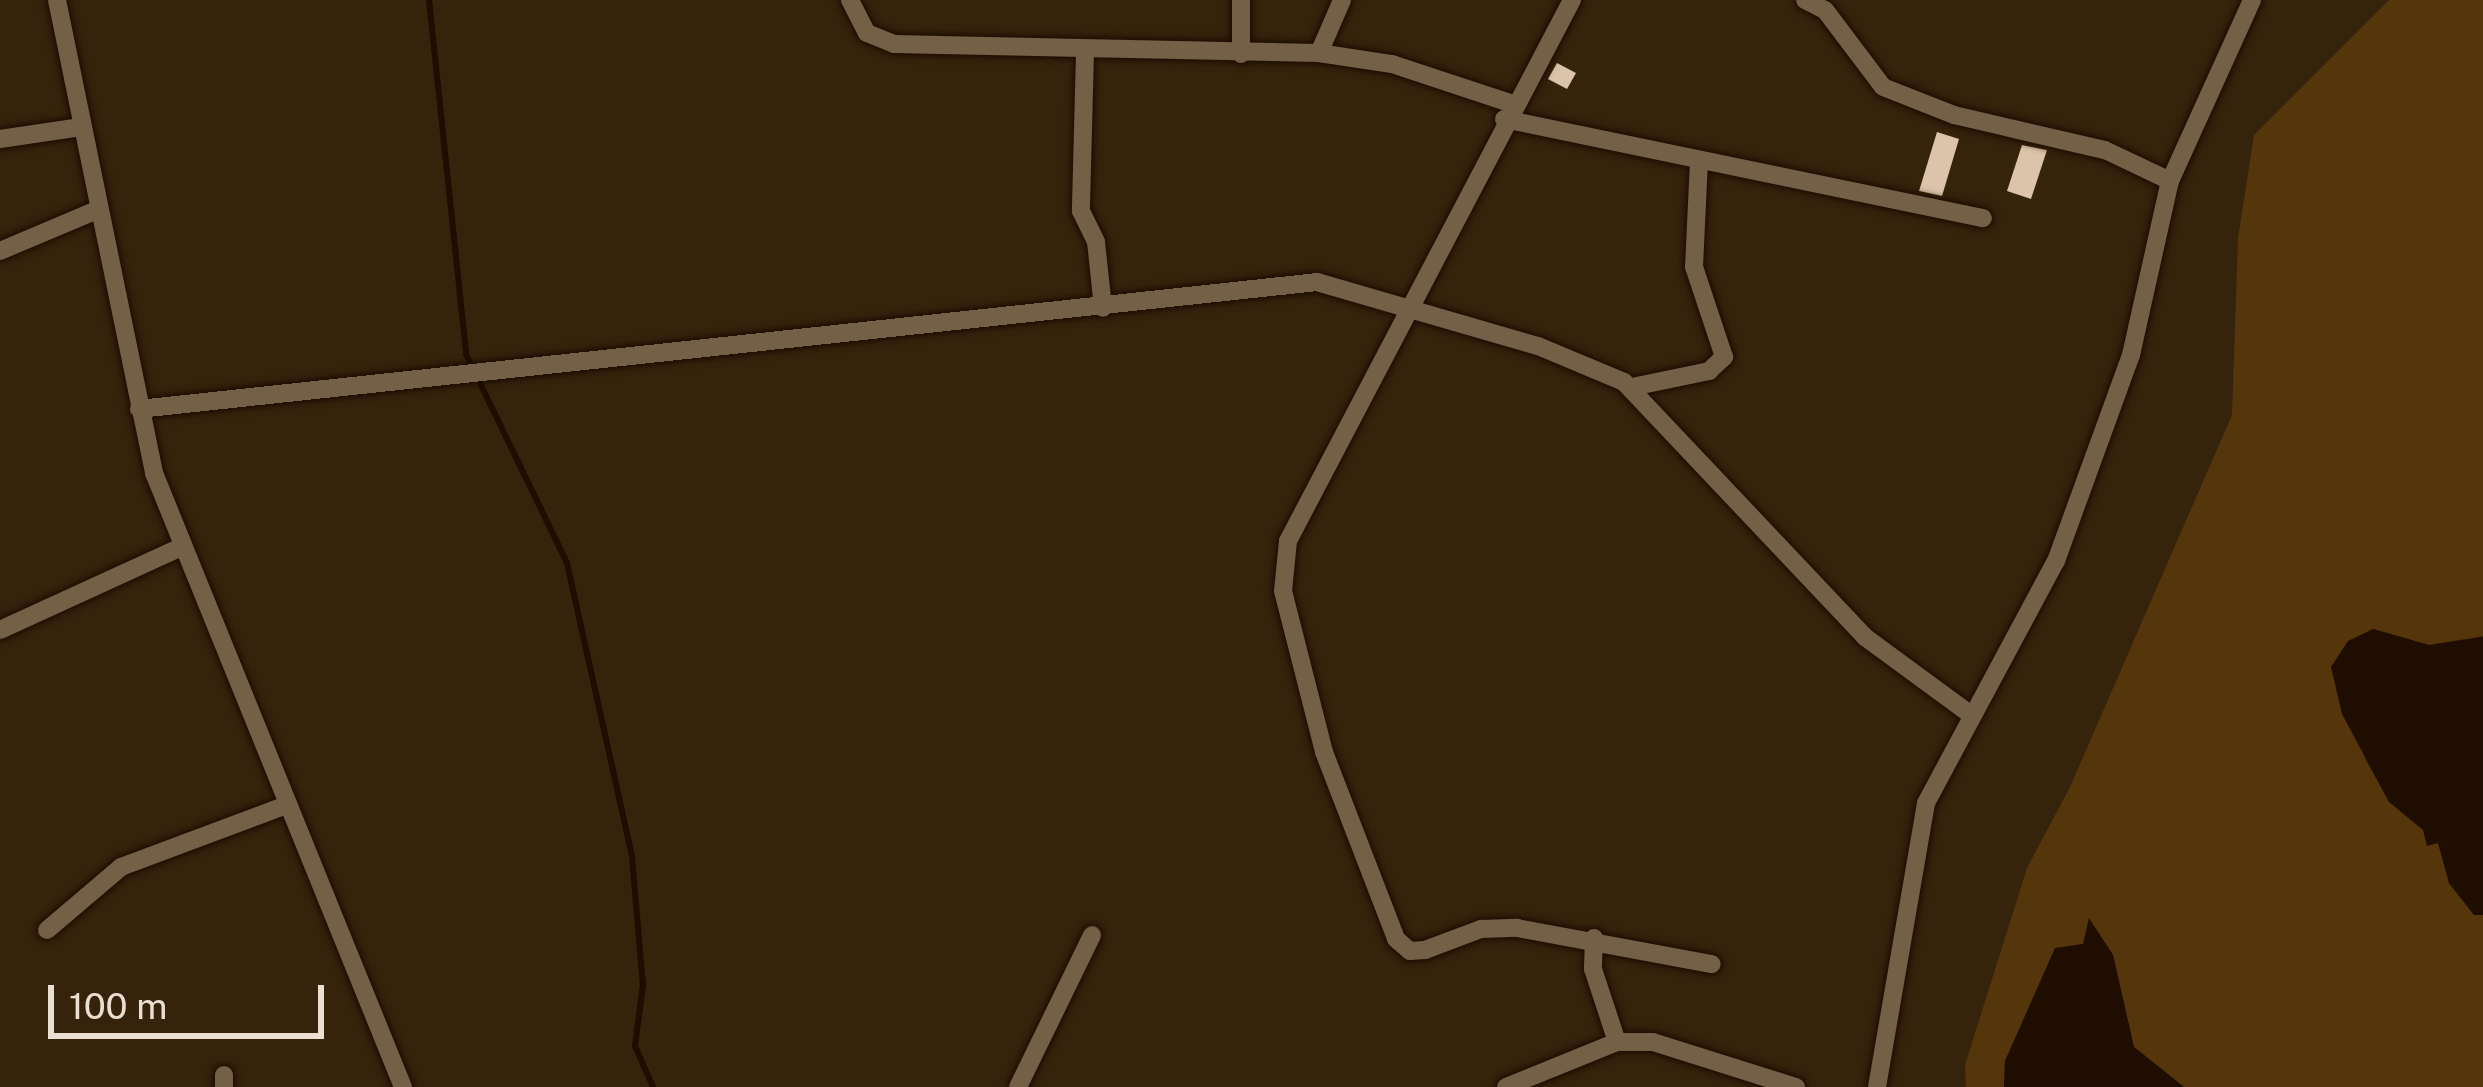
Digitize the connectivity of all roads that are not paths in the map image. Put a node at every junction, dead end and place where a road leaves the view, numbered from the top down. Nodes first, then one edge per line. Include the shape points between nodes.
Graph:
1 (57, 0) edge
2 (850, 0) edge
3 (1241, 0) edge
4 (1342, 0) edge
5 (1572, 0) edge
6 (1804, 0) edge
7 (2252, 0) edge
8 (1085, 53) junction
9 (1319, 53) junction
10 (1241, 54) junction
11 (1508, 111) junction
12 (81, 127) junction
13 (0, 139) edge
14 (1699, 160) junction
15 (2170, 181) junction
16 (97, 210) junction
17 (1983, 218) dead end
18 (0, 251) edge
19 (1103, 308) junction
20 (1415, 308) junction
21 (1632, 387) junction
22 (139, 409) junction
23 (179, 548) junction
24 (0, 630) edge
25 (1970, 714) junction
26 (284, 806) junction
27 (47, 930) dead end
28 (1092, 934) dead end
29 (1594, 938) junction
30 (1712, 964) dead end
31 (1616, 1042) junction
32 (394, 1083) edge
33 (1018, 1087) edge
34 (1506, 1087) edge
35 (1796, 1087) edge
36 (1877, 1087) edge

1 - 12 street
2 - 8 street via 867,34 894,44
3 - 10 street
4 - 9 street
5 - 11 street
6 - 15 street via 1825,10 1883,87 1954,115 2105,150
7 - 15 street
8 - 10 street
8 - 19 street via 1081,211 1096,242
9 - 10 street
9 - 11 street via 1392,64
11 - 14 street
11 - 20 street
12 - 13 street
12 - 16 street
14 - 17 street
14 - 21 street via 1694,267 1724,358 1708,371
15 - 25 street via 2131,355 2056,561
16 - 18 street
16 - 22 street
19 - 20 street via 1317,282
19 - 22 street
20 - 21 street via 1538,346
20 - 29 street via 1283,561 1283,591 1324,752 1382,914 1409,951 1496,926
21 - 25 street via 1865,638
22 - 23 street
23 - 24 street
23 - 26 street
25 - 36 street via 1926,803
26 - 27 street via 121,867
26 - 32 street
28 - 33 street
29 - 30 street
29 - 31 street via 1597,986
31 - 34 street
31 - 35 street via 1682,1045

